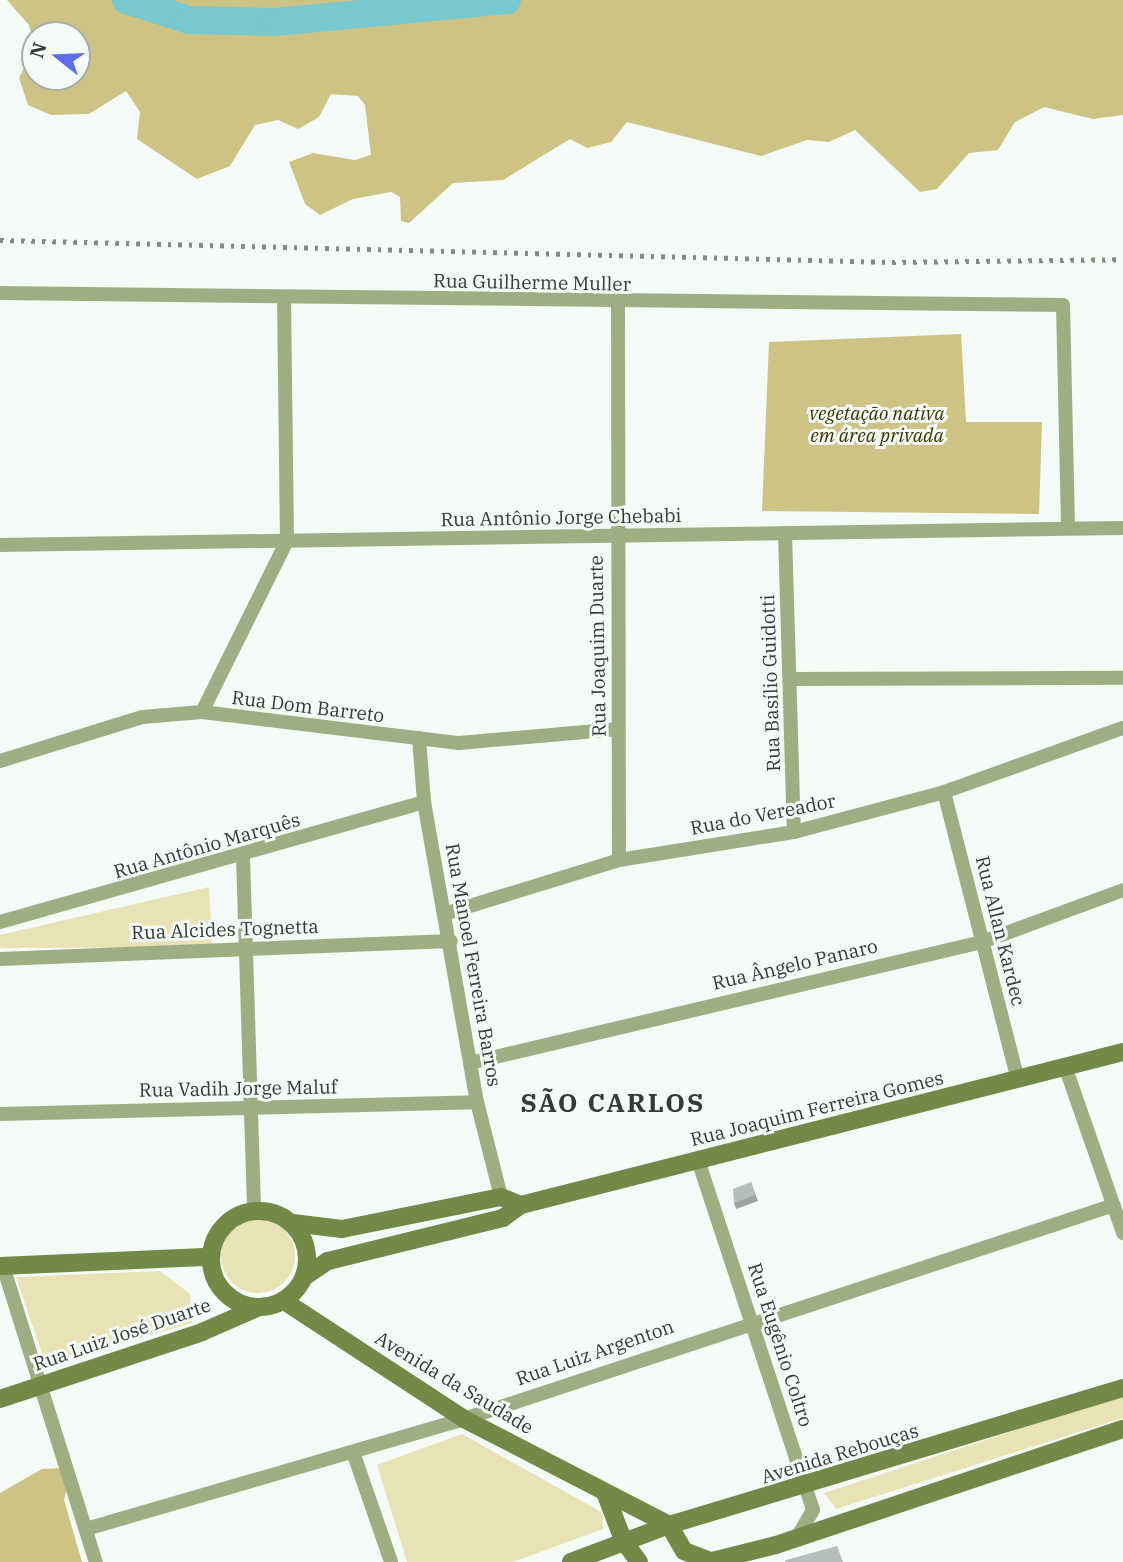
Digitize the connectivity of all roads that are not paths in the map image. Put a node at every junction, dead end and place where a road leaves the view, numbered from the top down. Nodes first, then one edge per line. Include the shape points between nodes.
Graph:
1 (0, 293) edge
2 (284, 299) junction
3 (618, 305) junction
4 (1068, 527) junction
5 (1123, 528) edge
6 (785, 533) junction
7 (615, 538) junction
8 (287, 541) junction
9 (0, 545) edge
10 (1123, 678) edge
11 (790, 679) junction
12 (202, 712) junction
13 (1123, 728) edge
14 (618, 729) junction
15 (419, 738) junction
16 (0, 761) edge
17 (944, 792) junction
18 (424, 802) junction
19 (794, 832) junction
20 (243, 857) junction
21 (619, 860) junction
22 (1123, 890) edge
23 (447, 913) junction
24 (0, 922) edge
25 (451, 941) junction
26 (982, 942) junction
27 (247, 949) junction
28 (0, 959) edge
29 (1123, 1052) edge
30 (470, 1063) junction
31 (1066, 1069) junction
32 (1018, 1080) junction
33 (477, 1102) junction
34 (252, 1108) junction
35 (0, 1114) edge
36 (698, 1160) junction
37 (500, 1197) junction
38 (521, 1205) junction
39 (1114, 1205) junction
40 (254, 1209) junction
41 (293, 1223) junction
42 (1123, 1233) edge
43 (210, 1257) junction
44 (2, 1266) edge
45 (304, 1277) junction
46 (284, 1301) junction
47 (257, 1308) junction
48 (753, 1319) junction
49 (42, 1385) junction
50 (1123, 1388) edge
51 (0, 1399) edge
52 (464, 1419) junction
53 (1123, 1429) edge
54 (353, 1452) junction
55 (806, 1488) junction
56 (606, 1495) junction
57 (669, 1524) junction
58 (86, 1529) junction
59 (796, 1539) junction
60 (623, 1540) junction
61 (776, 1545) junction
62 (593, 1559) edge
63 (96, 1562) edge
64 (391, 1562) edge
65 (571, 1562) edge
66 (639, 1562) edge
67 (710, 1562) edge
68 (767, 1562) edge

1 - 2 street, Rua Guilherme Muller
2 - 3 street, Rua Guilherme Muller
2 - 8 street
3 - 4 street, Rua Guilherme Muller via 1063,305
3 - 7 street, Rua Joaquim Duarte
4 - 5 street, Rua Antônio Jorge Chebabi
4 - 6 street, Rua Antônio Jorge Chebabi
6 - 7 street, Rua Antônio Jorge Chebabi
6 - 11 street, Rua Basílio Guidotti
7 - 8 street, Rua Antônio Jorge Chebabi
7 - 14 street, Rua Joaquim Duarte
8 - 9 street, Rua Antônio Jorge Chebabi
8 - 12 street
10 - 11 street
11 - 19 street, Rua Basílio Guidotti
12 - 15 street, Rua Dom Barreto
12 - 16 street, Rua Dom Barreto via 142,717
13 - 17 street, Rua do Vereador
14 - 15 street, Rua Dom Barreto via 488,742
14 - 21 street, Rua Joaquim Duarte
15 - 18 street, Rua Manoel Ferreira Barros
17 - 19 street, Rua do Vereador
17 - 26 street, Rua Allan Kardec
18 - 20 street, Rua Antônio Marquês
18 - 23 street, Rua Manoel Ferreira Barros
19 - 21 street, Rua do Vereador
20 - 24 street, Rua Antônio Marquês
20 - 27 street
21 - 23 street, Rua do Vereador
22 - 26 street, Rua Ângelo Panaro
23 - 25 street, Rua Manoel Ferreira Barros
25 - 27 street, Rua Alcides Tognetta
25 - 30 street, Rua Manoel Ferreira Barros
26 - 30 street, Rua Ângelo Panaro
26 - 32 street, Rua Allan Kardec
27 - 28 street, Rua Alcides Tognetta
27 - 34 street
29 - 31 main road, Rua Joaquim Ferreira Gomes
30 - 33 street, Rua Manoel Ferreira Barros
31 - 32 main road, Rua Joaquim Ferreira Gomes
31 - 39 street
32 - 36 main road, Rua Joaquim Ferreira Gomes
33 - 34 street, Rua Vadih Jorge Maluf
33 - 37 street, Rua Manoel Ferreira Barros
34 - 35 street, Rua Vadih Jorge Maluf
34 - 40 street
36 - 38 main road, Rua Joaquim Ferreira Gomes
36 - 48 street, Rua Eugênio Coltro
37 - 38 main road
37 - 41 main road via 342,1230
38 - 45 main road, Rua Joaquim Ferreira Gomes via 503,1218 328,1261
39 - 42 street
39 - 48 street, Rua Luiz Argenton
40 - 41 main road
40 - 43 main road via 225,1223
41 - 45 main road via 306,1248
43 - 44 main road
43 - 47 main road via 230,1297
44 - 49 street
45 - 46 main road
46 - 47 main road
46 - 52 main road, Avenida da Saudade
47 - 49 main road, Rua Luiz José Duarte
48 - 52 street, Rua Luiz Argenton
48 - 55 street, Rua Eugênio Coltro
49 - 51 main road, Rua Luiz José Duarte
49 - 58 street
50 - 55 main road, Avenida Rebouças
52 - 54 street, Rua Luiz Argenton
52 - 56 main road, Avenida da Saudade
53 - 59 main road
54 - 58 street, Rua Luiz Argenton
54 - 64 street
55 - 57 main road, Avenida Rebouças
55 - 59 street, Rua Eugênio Coltro via 812,1517
56 - 57 main road, Avenida da Saudade
56 - 60 main road
57 - 60 main road, Avenida Rebouças
57 - 67 main road via 684,1551
58 - 63 street
59 - 61 main road
60 - 62 main road, Avenida Rebouças
60 - 66 main road
61 - 67 main road
61 - 68 main road
62 - 65 main road, Avenida Rebouças

